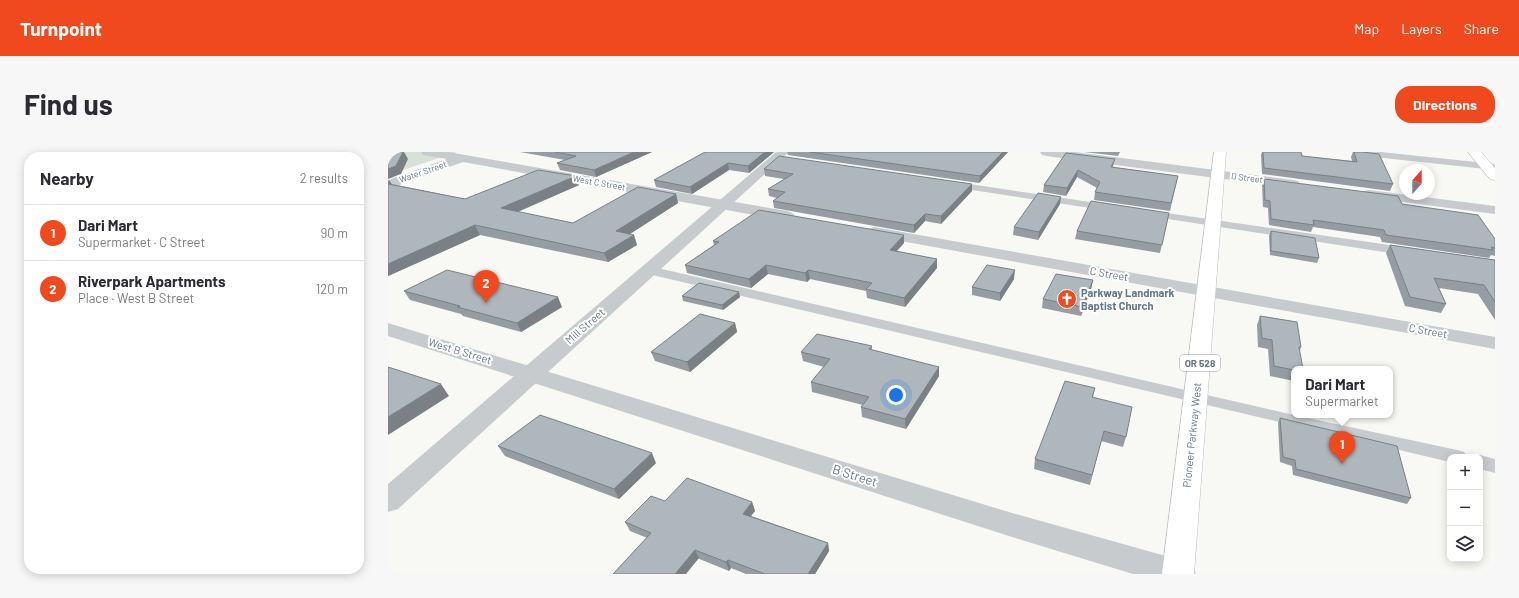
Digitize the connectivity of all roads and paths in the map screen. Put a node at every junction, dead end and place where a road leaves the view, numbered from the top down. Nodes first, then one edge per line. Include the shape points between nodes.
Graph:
1 (427, 152) edge
2 (481, 152) edge
3 (1046, 152) edge
4 (1220, 152) edge
5 (1356, 152) edge
6 (1474, 152) edge
7 (784, 157) edge
8 (462, 158) junction
9 (1492, 170) edge
10 (1218, 174) junction
11 (940, 183) edge
12 (388, 185) edge
13 (1306, 185) edge
14 (1353, 192) edge
15 (723, 205) junction
16 (1119, 209) edge
17 (1495, 210) edge
18 (1135, 212) edge
19 (801, 219) edge
20 (1212, 223) junction
21 (856, 229) edge
22 (1425, 254) edge
23 (649, 270) junction
24 (1207, 291) junction
25 (388, 329) edge
26 (1495, 343) edge
27 (532, 374) junction
28 (1196, 398) junction
29 (1447, 455) edge
30 (1483, 463) edge
31 (1495, 466) edge
32 (388, 501) edge
33 (1178, 574) edge

1 - 8 street, West C Street
2 - 8 street, Water Street
3 - 10 street, D Street
4 - 10 main road, Pioneer Parkway West / OR 528
5 - 9 lane
6 - 9 main road
7 - 15 street, Mill Street
8 - 12 street, Water Street
8 - 15 street, West C Street
10 - 13 street, D Street
10 - 20 main road, Pioneer Parkway West / OR 528
11 - 16 lane
14 - 17 street
15 - 19 street
15 - 23 street, Mill Street
18 - 20 lane
20 - 22 lane
20 - 24 main road, Pioneer Parkway West / OR 528
21 - 24 street, C Street
23 - 27 street, Mill Street
23 - 28 lane
24 - 26 street, C Street
24 - 28 main road, Pioneer Parkway West / OR 528
25 - 27 street, West B Street
27 - 32 street, Mill Street
27 - 33 street, B Street via 1012,525
28 - 29 lane
28 - 33 main road, Pioneer Parkway West / OR 528
30 - 31 lane

